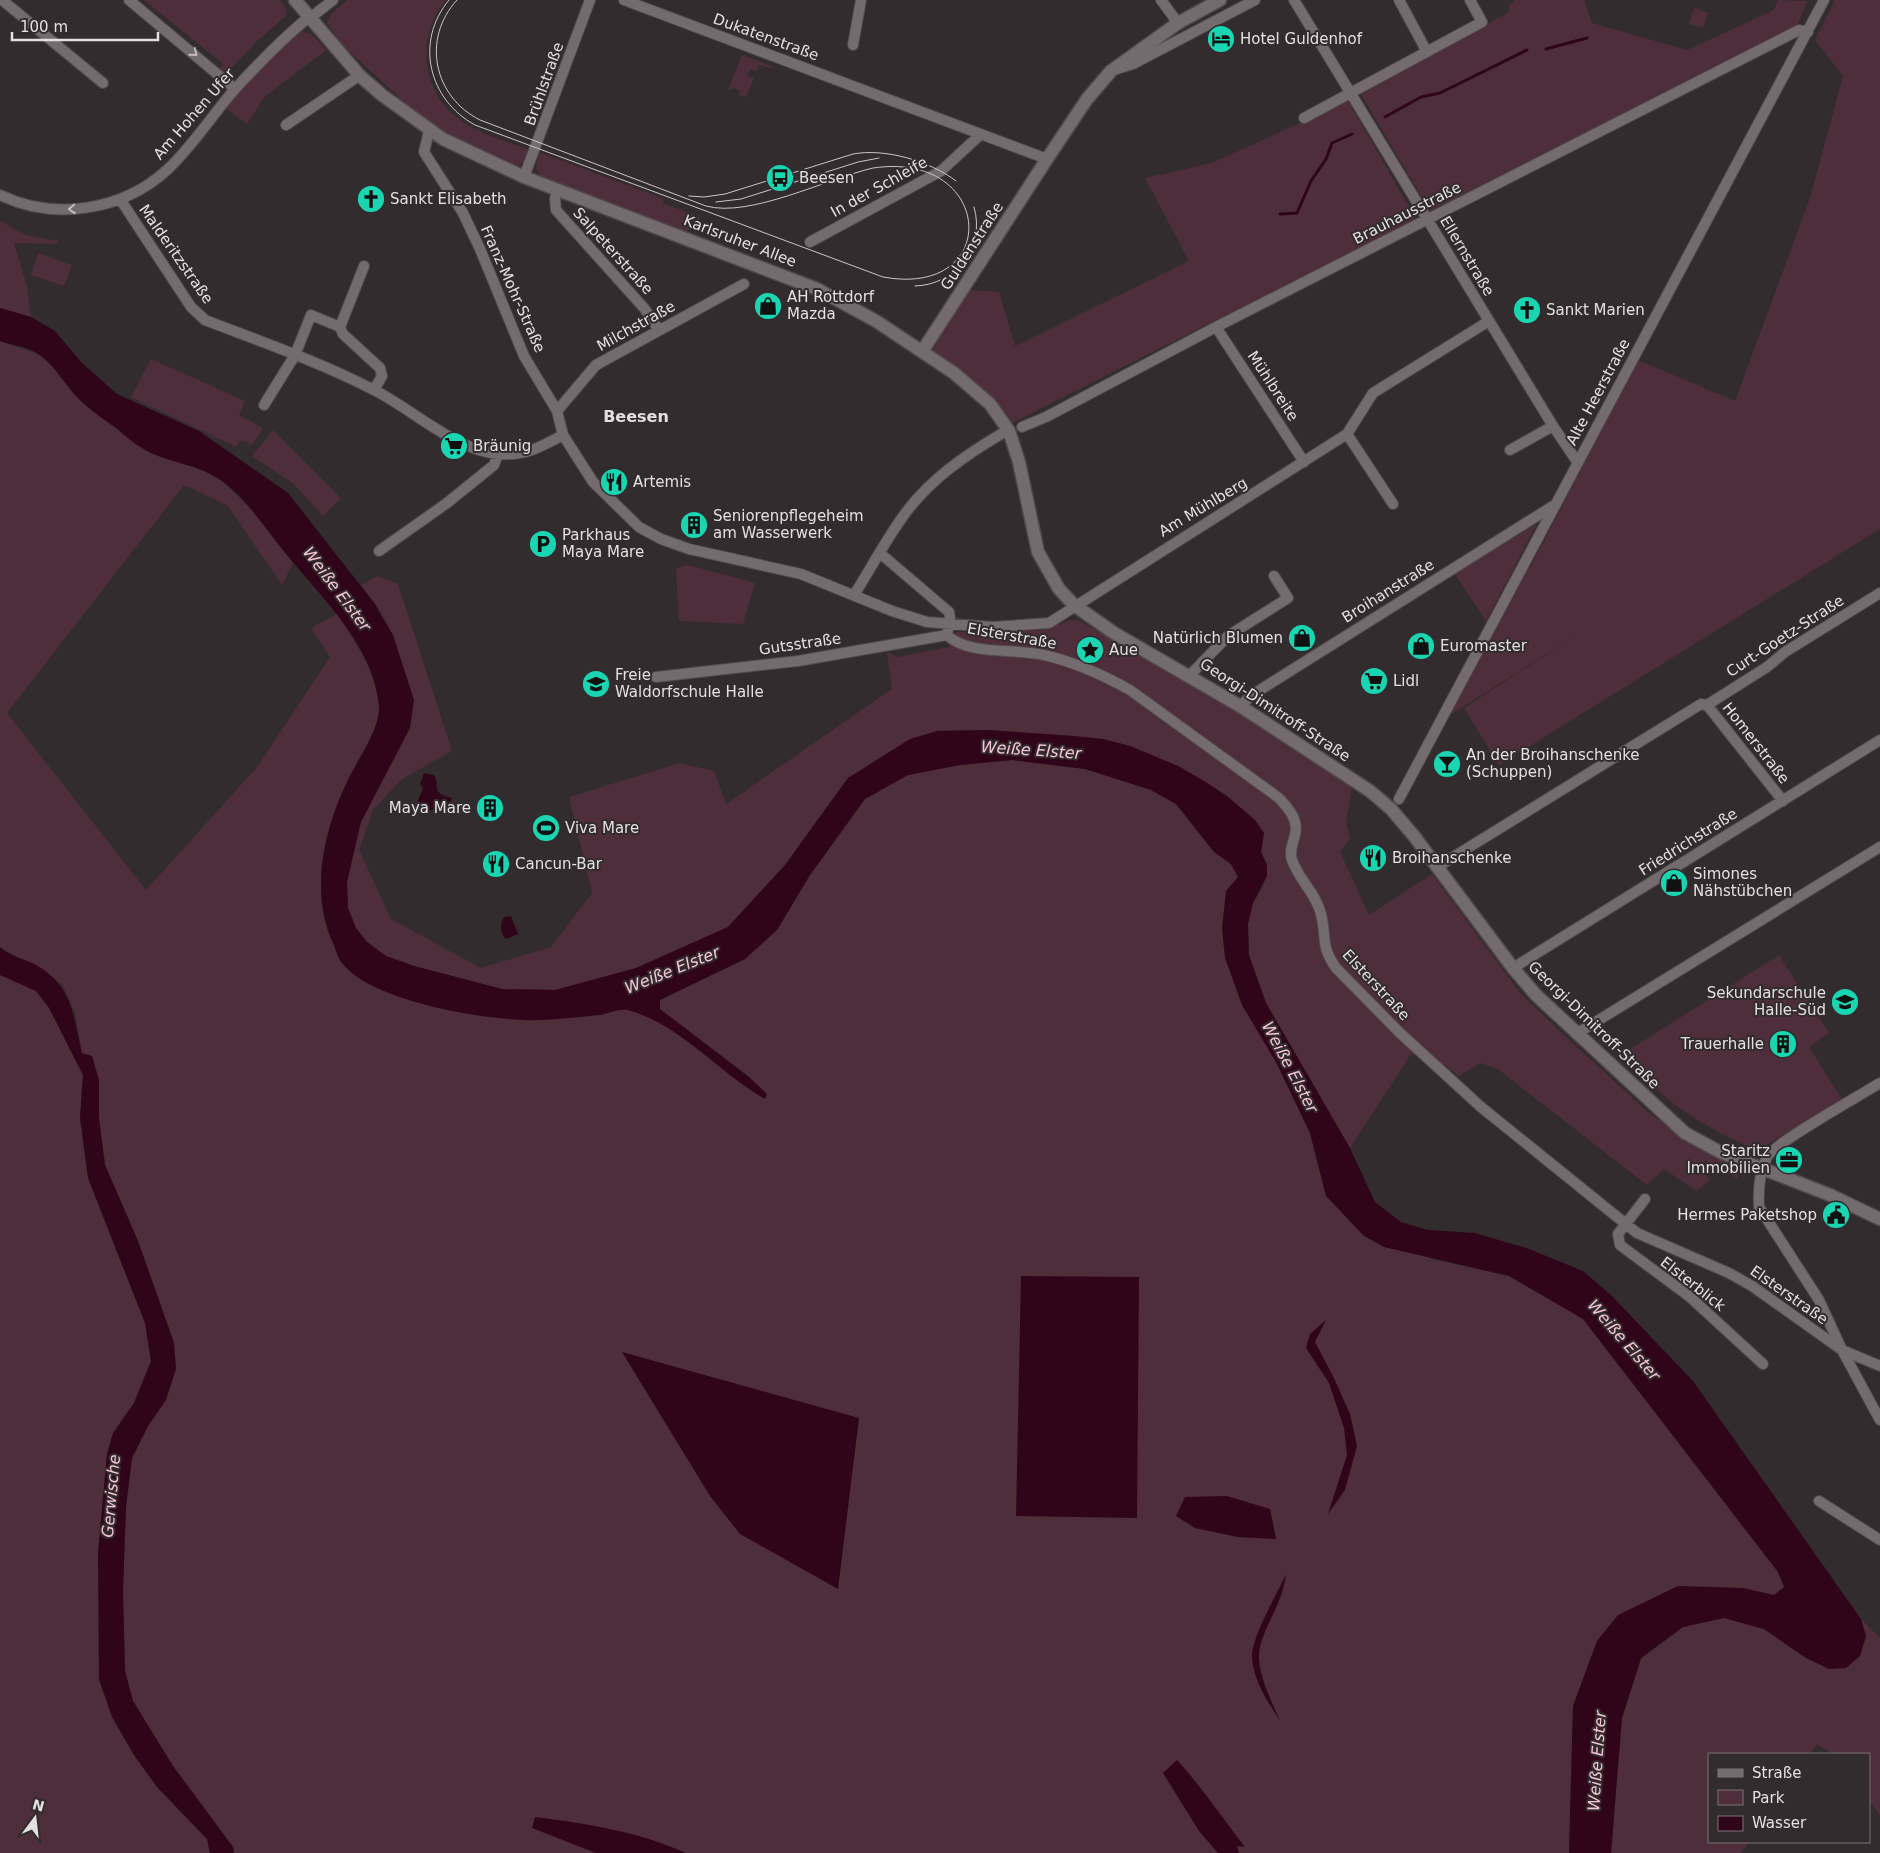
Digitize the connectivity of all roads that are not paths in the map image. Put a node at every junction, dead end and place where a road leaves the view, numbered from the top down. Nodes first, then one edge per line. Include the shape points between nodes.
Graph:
1 (2, 0) edge
2 (129, 0) edge
3 (295, 0) edge
4 (333, 0) edge
5 (590, 0) edge
6 (624, 0) edge
7 (861, 0) edge
8 (1161, 0) edge
9 (1220, 0) edge
10 (1255, 0) edge
11 (1294, 0) edge
12 (1399, 0) edge
13 (1470, 0) edge
14 (1824, 0) edge
15 (310, 18) junction
16 (1178, 23) junction
17 (1808, 32) junction
18 (853, 45) dead end
19 (1427, 52) junction
20 (1111, 71) junction
21 (360, 75) junction
22 (103, 83) dead end
23 (235, 89) junction
24 (1351, 95) junction
25 (1304, 118) dead end
26 (286, 125) dead end
27 (429, 131) junction
28 (981, 134) junction
29 (1047, 159) junction
30 (524, 178) junction
31 (558, 190) junction
32 (0, 195) edge
33 (120, 199) junction
34 (1428, 220) junction
35 (810, 242) dead end
36 (364, 266) dead end
37 (744, 284) dead end
38 (1489, 322) junction
39 (340, 326) junction
40 (1216, 327) junction
41 (659, 330) junction
42 (923, 350) junction
43 (295, 355) junction
44 (374, 390) junction
45 (264, 405) dead end
46 (557, 410) junction
47 (1553, 426) junction
48 (1022, 427) dead end
49 (1001, 434) dead end
50 (1347, 434) junction
51 (563, 435) junction
52 (1510, 450) dead end
53 (498, 454) junction
54 (1304, 462) junction
55 (1578, 463) junction
56 (1393, 504) dead end
57 (1555, 505) junction
58 (379, 551) dead end
59 (880, 554) junction
60 (1274, 576) dead end
61 (1880, 593) edge
62 (854, 595) junction
63 (1074, 605) junction
64 (949, 624) junction
65 (947, 635) junction
66 (1190, 675) junction
67 (656, 677) dead end
68 (1707, 705) junction
69 (1240, 706) junction
70 (1880, 740) edge
71 (1399, 799) dead end
72 (1783, 801) junction
73 (1880, 847) edge
74 (1437, 867) junction
75 (1513, 968) junction
76 (1576, 1034) junction
77 (1880, 1083) edge
78 (1762, 1168) junction
79 (1644, 1200) dead end
80 (1880, 1219) edge
81 (1626, 1224) junction
82 (1842, 1350) junction
83 (1763, 1364) dead end
84 (1880, 1366) edge
85 (1880, 1420) edge
86 (1819, 1501) dead end
87 (1880, 1540) edge

1 - 22 street
2 -> 23 street
3 - 15 street, Karlsruher Allee
4 - 15 street, Am Hohen Ufer
5 - 30 street, Brühlstraße
6 - 28 street, Dukatenstraße
7 - 18 street
8 - 16 street
9 - 16 street, Guldenstraße
10 - 20 street via 1133,64
11 - 24 street, Ellernstraße
12 - 19 street
13 - 19 street via 1482,22
14 - 17 street, Alte Heerstraße
15 - 21 street, Karlsruher Allee
15 - 23 street, Am Hohen Ufer
16 - 20 street, Guldenstraße
17 - 34 street, Brauhausstraße via 1799,30
17 - 55 street, Alte Heerstraße
19 - 24 street
20 - 29 street, Guldenstraße
21 - 26 street
21 - 27 street, Karlsruher Allee
23 - 33 street, Am Hohen Ufer via 166,171
24 - 25 street
24 - 34 street, Ellernstraße
27 - 30 street, Karlsruher Allee via 463,151
27 - 46 street, Franz-Mohr-Straße via 424,152 462,213 524,356
28 - 29 street
28 - 35 street, In der Schleife via 941,171
29 - 42 street, Guldenstraße
30 - 31 street, Karlsruher Allee
31 - 41 street, Salpeterstraße via 556,210 644,308
31 - 42 street, Karlsruher Allee via 794,279 850,306
33 -> 32 street, Am Hohen Ufer via 93,208 54,210 16,203
33 - 43 street, Malderitzstraße via 191,307 205,320
34 - 38 street, Ellernstraße
34 - 40 street, Brauhausstraße
36 - 39 street
37 - 41 street, Milchstraße
38 - 47 street, Ellernstraße
38 - 50 street, Am Mühlberg via 1374,393
39 - 43 street via 311,315
39 - 44 street via 344,334 380,368 382,376
40 - 48 street, Brauhausstraße
40 - 54 street, Mühlbreite
41 - 46 street, Milchstraße via 596,365
42 - 63 street, Karlsruher Allee via 981,396 1009,431 1038,552 1060,589
43 - 44 street, Malderitzstraße
43 - 45 street
44 - 53 street, Malderitzstraße via 457,440
46 - 51 street, Franz-Mohr-Straße
47 - 52 street
47 - 55 street, Ellernstraße
49 - 59 street via 961,458 922,493 906,511
50 - 54 street, Am Mühlberg
50 - 56 street
51 - 53 street, Malderitzstraße via 532,452
51 - 62 street via 593,482 639,527 689,549 802,574
53 - 58 street via 494,465
54 - 63 street, Am Mühlberg
55 - 57 street, Alte Heerstraße
57 - 69 street, Broihanstraße via 1252,694
57 - 71 street, Alte Heerstraße
59 - 62 street
59 - 64 street via 946,608
60 - 66 street via 1288,598 1228,636
61 - 68 street, Curt-Goetz-Straße
62 - 64 street via 927,622
63 - 64 street via 1049,623 993,627
63 - 66 street, Georgi-Dimitroff-Straße via 1114,633
64 - 65 street, Elsterstraße
65 - 67 street, Gutsstraße via 798,660
65 - 81 street, Elsterstraße via 964,645 1043,655 1105,676 1130,690 1279,798 1291,810 1295,821 1291,859 1312,892 1321,914 1323,943 1336,968 1400,1033 1482,1107
66 - 69 street, Georgi-Dimitroff-Straße
68 - 72 street, Homerstraße
68 - 74 street, Curt-Goetz-Straße via 1701,704
69 - 74 street, Georgi-Dimitroff-Straße via 1370,791 1402,821
70 - 72 street, Friedrichstraße
72 - 75 street, Friedrichstraße
73 - 76 street
74 - 75 street, Georgi-Dimitroff-Straße
75 - 76 street, Georgi-Dimitroff-Straße
76 - 78 street, Georgi-Dimitroff-Straße via 1685,1133 1720,1152
77 - 78 street via 1781,1145 1767,1156
78 - 80 street, Georgi-Dimitroff-Straße
78 - 82 street via 1759,1207 1819,1300
79 - 81 street
81 - 82 street, Elsterstraße via 1637,1233 1752,1286
81 - 83 street, Elsterblick via 1618,1234 1620,1245 1690,1297
82 - 84 street, Elsterstraße
82 - 85 street
86 - 87 street

